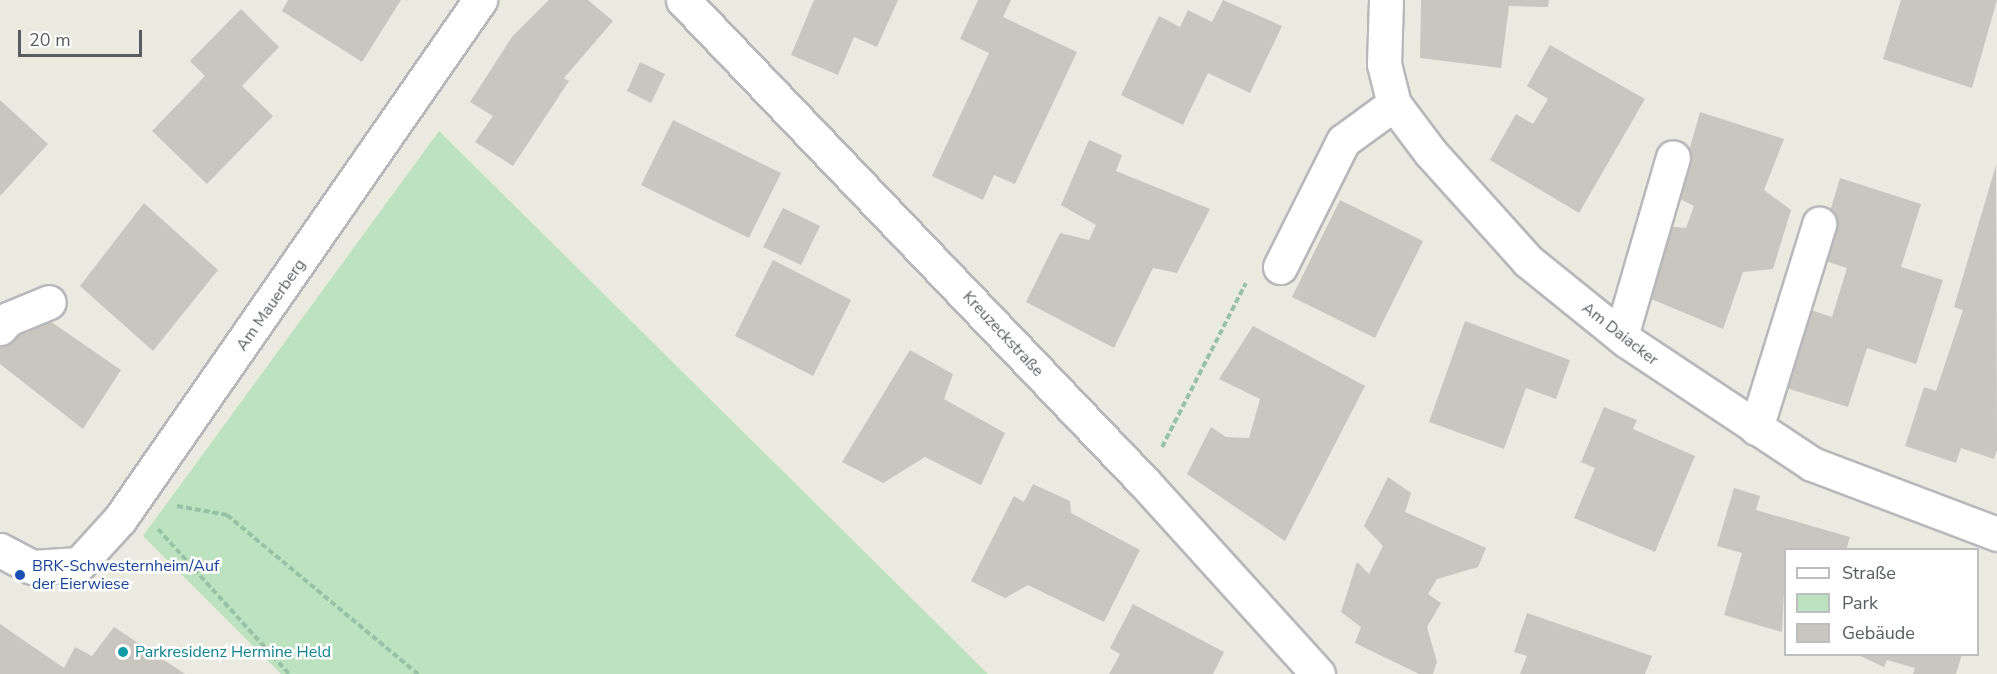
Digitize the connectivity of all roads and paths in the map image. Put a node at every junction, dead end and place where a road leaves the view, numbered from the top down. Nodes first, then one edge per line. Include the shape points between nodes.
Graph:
1 (480, 0) edge
2 (682, 0) edge
3 (1386, 0) edge
4 (1394, 104) junction
5 (1673, 157) dead end
6 (1819, 224) dead end
7 (1280, 267) dead end
8 (49, 303) dead end
9 (0, 328) edge
10 (1621, 336) junction
11 (1756, 428) junction
12 (137, 499) junction
13 (1997, 534) edge
14 (0, 550) edge
15 (289, 674) edge
16 (418, 674) edge
17 (1318, 674) edge

1 - 12 street, Am Mauerberg
2 - 17 street, Kreuzeckstraße via 1143,482
3 - 4 street, Am Daiacker via 1383,56
4 - 7 street via 1343,141
4 - 10 street, Am Daiacker via 1430,152 1528,261
5 - 10 street
6 - 11 street
8 - 9 street via 8,319
10 - 11 street, Am Daiacker
11 - 13 street, Am Daiacker via 1812,464
12 - 14 street, Am Mauerberg via 80,564 32,567
12 - 15 path via 165,538
12 - 16 path via 227,515

